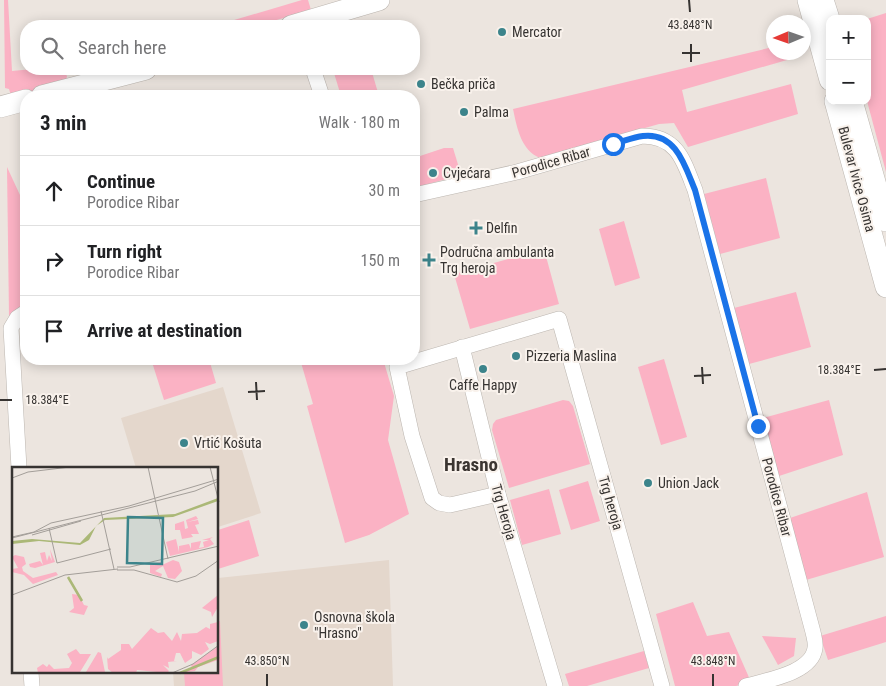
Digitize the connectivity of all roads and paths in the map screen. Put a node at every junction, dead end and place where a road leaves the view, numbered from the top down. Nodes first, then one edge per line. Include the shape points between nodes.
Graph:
1 (379, 0) edge
2 (808, 0) edge
3 (824, 0) edge
4 (828, 15) edge
5 (316, 20) edge
6 (826, 65) edge
7 (123, 75) edge
8 (315, 75) edge
9 (65, 90) edge
10 (320, 90) edge
11 (20, 102) edge
12 (837, 105) edge
13 (853, 105) edge
14 (0, 107) edge
15 (420, 194) edge
16 (886, 221) edge
17 (886, 287) edge
18 (20, 316) edge
19 (462, 347) junction
20 (420, 357) edge
21 (396, 365) edge
22 (20, 467) edge
23 (498, 494) junction
24 (555, 686) edge
25 (662, 686) edge
26 (746, 686) edge

1 - 5 main road
2 - 6 main road
3 - 4 main road
7 - 9 main road
8 - 10 street
11 - 14 main road
12 - 17 main road, Bulevar Ivice Osima
13 - 16 main road, Bulevar Ivice Osima
15 - 26 street, Porodice Ribar via 517,172 642,136 669,142 677,151 695,190 816,646 813,657 801,669
18 - 22 street via 11,328
19 - 20 street
19 - 23 street, Trg Heroja
19 - 25 street, Trg heroja via 559,319
21 - 23 street via 412,436 432,498 450,505
23 - 24 street, Trg Heroja

